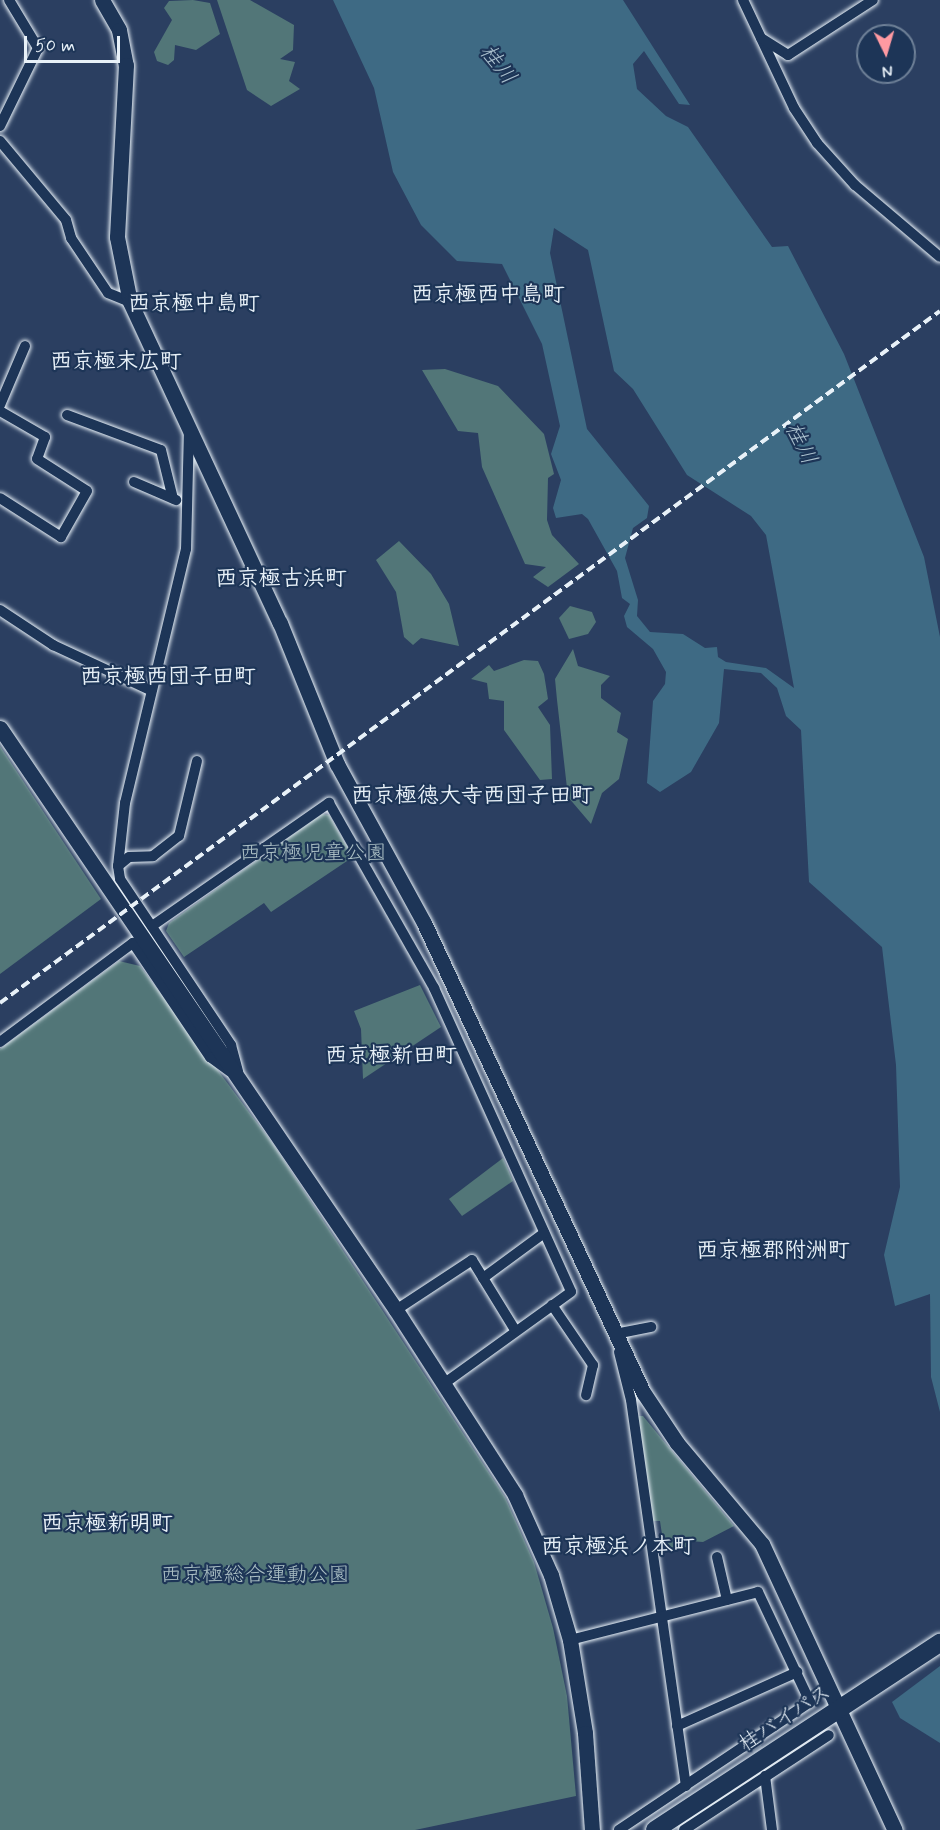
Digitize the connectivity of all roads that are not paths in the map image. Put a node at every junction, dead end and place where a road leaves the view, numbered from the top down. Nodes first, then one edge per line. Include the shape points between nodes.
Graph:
1 (9, 0) edge
2 (102, 0) edge
3 (743, 0) edge
4 (873, 0) edge
5 (761, 38) junction
6 (0, 126) edge
7 (0, 141) edge
8 (940, 257) edge
9 (130, 302) junction
10 (25, 346) dead end
11 (0, 405) edge
12 (0, 411) edge
13 (67, 415) dead end
14 (189, 428) junction
15 (134, 482) dead end
16 (0, 498) edge
17 (173, 499) junction
18 (185, 504) junction
19 (0, 609) edge
20 (150, 690) junction
21 (0, 728) edge
22 (197, 761) dead end
23 (118, 866) junction
24 (152, 926) junction
25 (0, 1042) edge
26 (239, 1078) junction
27 (544, 1233) junction
28 (483, 1278) junction
29 (552, 1305) junction
30 (396, 1310) junction
31 (651, 1327) dead end
32 (515, 1330) junction
33 (614, 1330) junction
34 (445, 1383) junction
35 (586, 1395) dead end
36 (717, 1557) dead end
37 (727, 1600) junction
38 (660, 1618) junction
39 (570, 1640) junction
40 (940, 1643) edge
41 (797, 1672) junction
42 (846, 1705) junction
43 (677, 1726) junction
44 (829, 1735) dead end
45 (765, 1776) junction
46 (686, 1786) junction
47 (695, 1827) edge
48 (592, 1830) edge
49 (619, 1830) edge
50 (655, 1830) edge
51 (684, 1830) edge
52 (772, 1830) edge
53 (895, 1830) edge

1 - 6 street via 38,48
2 - 9 street via 119,30 126,65 117,237
3 - 5 street
4 - 5 street via 788,55
5 - 8 street via 794,108 817,142 855,185
7 - 9 street via 66,220 71,238 108,293
9 - 14 street
10 - 11 street
12 - 16 street via 45,437 37,459 87,491 61,537
13 - 17 street via 161,450
14 - 18 street
14 - 33 street via 280,623 333,757 424,923
15 - 17 street
17 - 18 street
18 - 20 street via 186,549
19 - 20 street via 53,645
20 - 23 street via 125,803
21 - 26 street
22 - 23 street via 179,836 153,856 129,857
23 - 24 street via 120,879
24 - 26 street via 231,1045
24 - 27 street via 329,803 434,988
25 - 26 street via 133,943 210,1057
26 - 30 street
27 - 28 street
27 - 29 street via 571,1292
28 - 30 street via 472,1260
28 - 32 street
29 - 32 street
29 - 35 street via 593,1365
30 - 34 street
31 - 33 street
32 - 34 street
33 - 38 street via 631,1400
33 - 42 street via 661,1420 762,1544
34 - 39 street via 515,1495 550,1575
36 - 37 street
37 - 38 street
37 - 41 street via 758,1592
38 - 39 street
38 - 43 street
39 - 48 street via 585,1733
40 - 42 highway, 桂バイパス
41 - 43 street
41 - 46 street via 809,1705
42 - 50 highway, 桂バイパス
42 - 53 street
43 - 46 street
44 - 45 street
45 - 47 street
45 - 52 street
46 - 49 street
47 - 51 street

